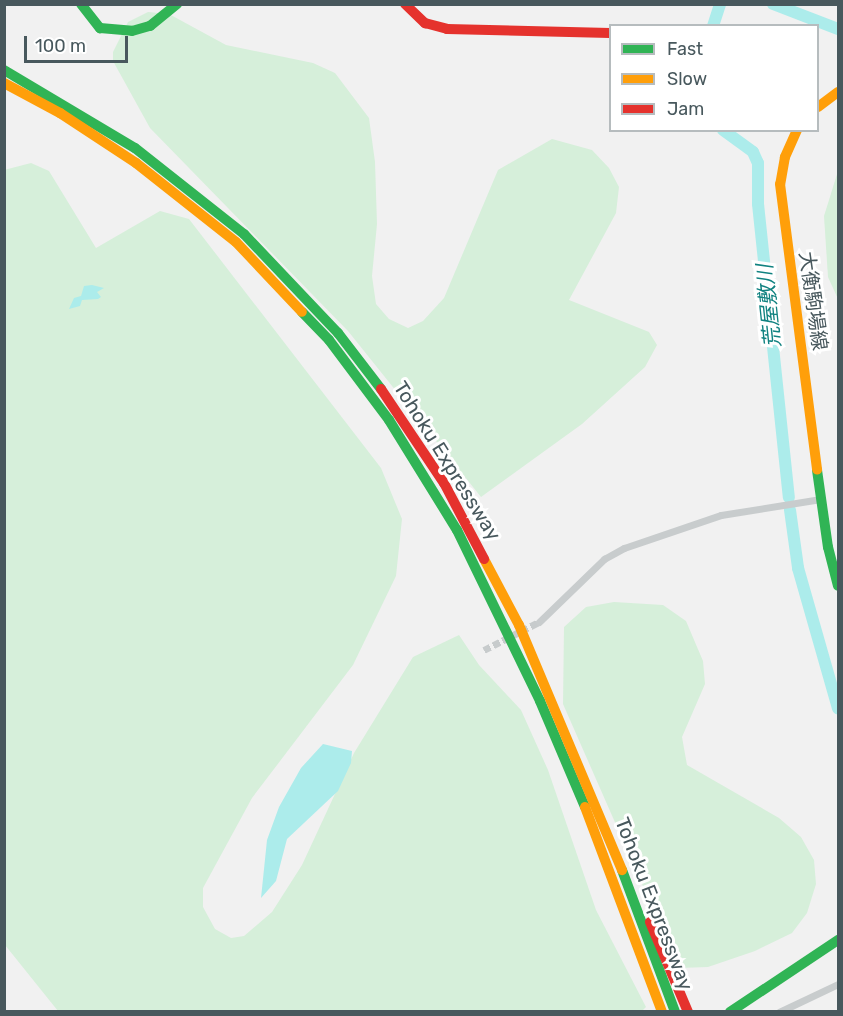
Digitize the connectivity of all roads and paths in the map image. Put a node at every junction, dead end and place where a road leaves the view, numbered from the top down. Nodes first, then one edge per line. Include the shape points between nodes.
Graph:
1 (81, 4) edge
2 (177, 4) edge
3 (405, 4) edge
4 (609, 33) edge
5 (4, 70) edge
6 (4, 83) edge
7 (838, 92) edge
8 (822, 96) edge
9 (796, 132) edge
10 (821, 499) junction
11 (838, 586) edge
12 (539, 622) tunnel mouth
13 (600, 812) junction
14 (838, 940) edge
15 (838, 984) edge
16 (662, 1011) edge
17 (675, 1011) edge
18 (688, 1011) edge
19 (730, 1011) edge
20 (779, 1011) edge

1 - 2 main road via 100,28 132,31 150,26
3 - 4 main road via 425,23 447,29
5 - 13 main road, Tohoku Expressway via 103,127 201,197 290,279 350,348 422,447 498,581
6 - 16 main road, Tohoku Expressway via 60,113 136,163 236,242 329,340 389,420 457,530 540,701 590,818
7 - 8 main road
9 - 10 main road, 大衡駒場線 via 785,158 782,202
10 - 11 main road, 大衡駒場線
10 - 12 street via 721,515 624,548 604,559
13 - 17 main road, Tohoku Expressway
13 - 18 main road
14 - 19 main road
15 - 20 street

